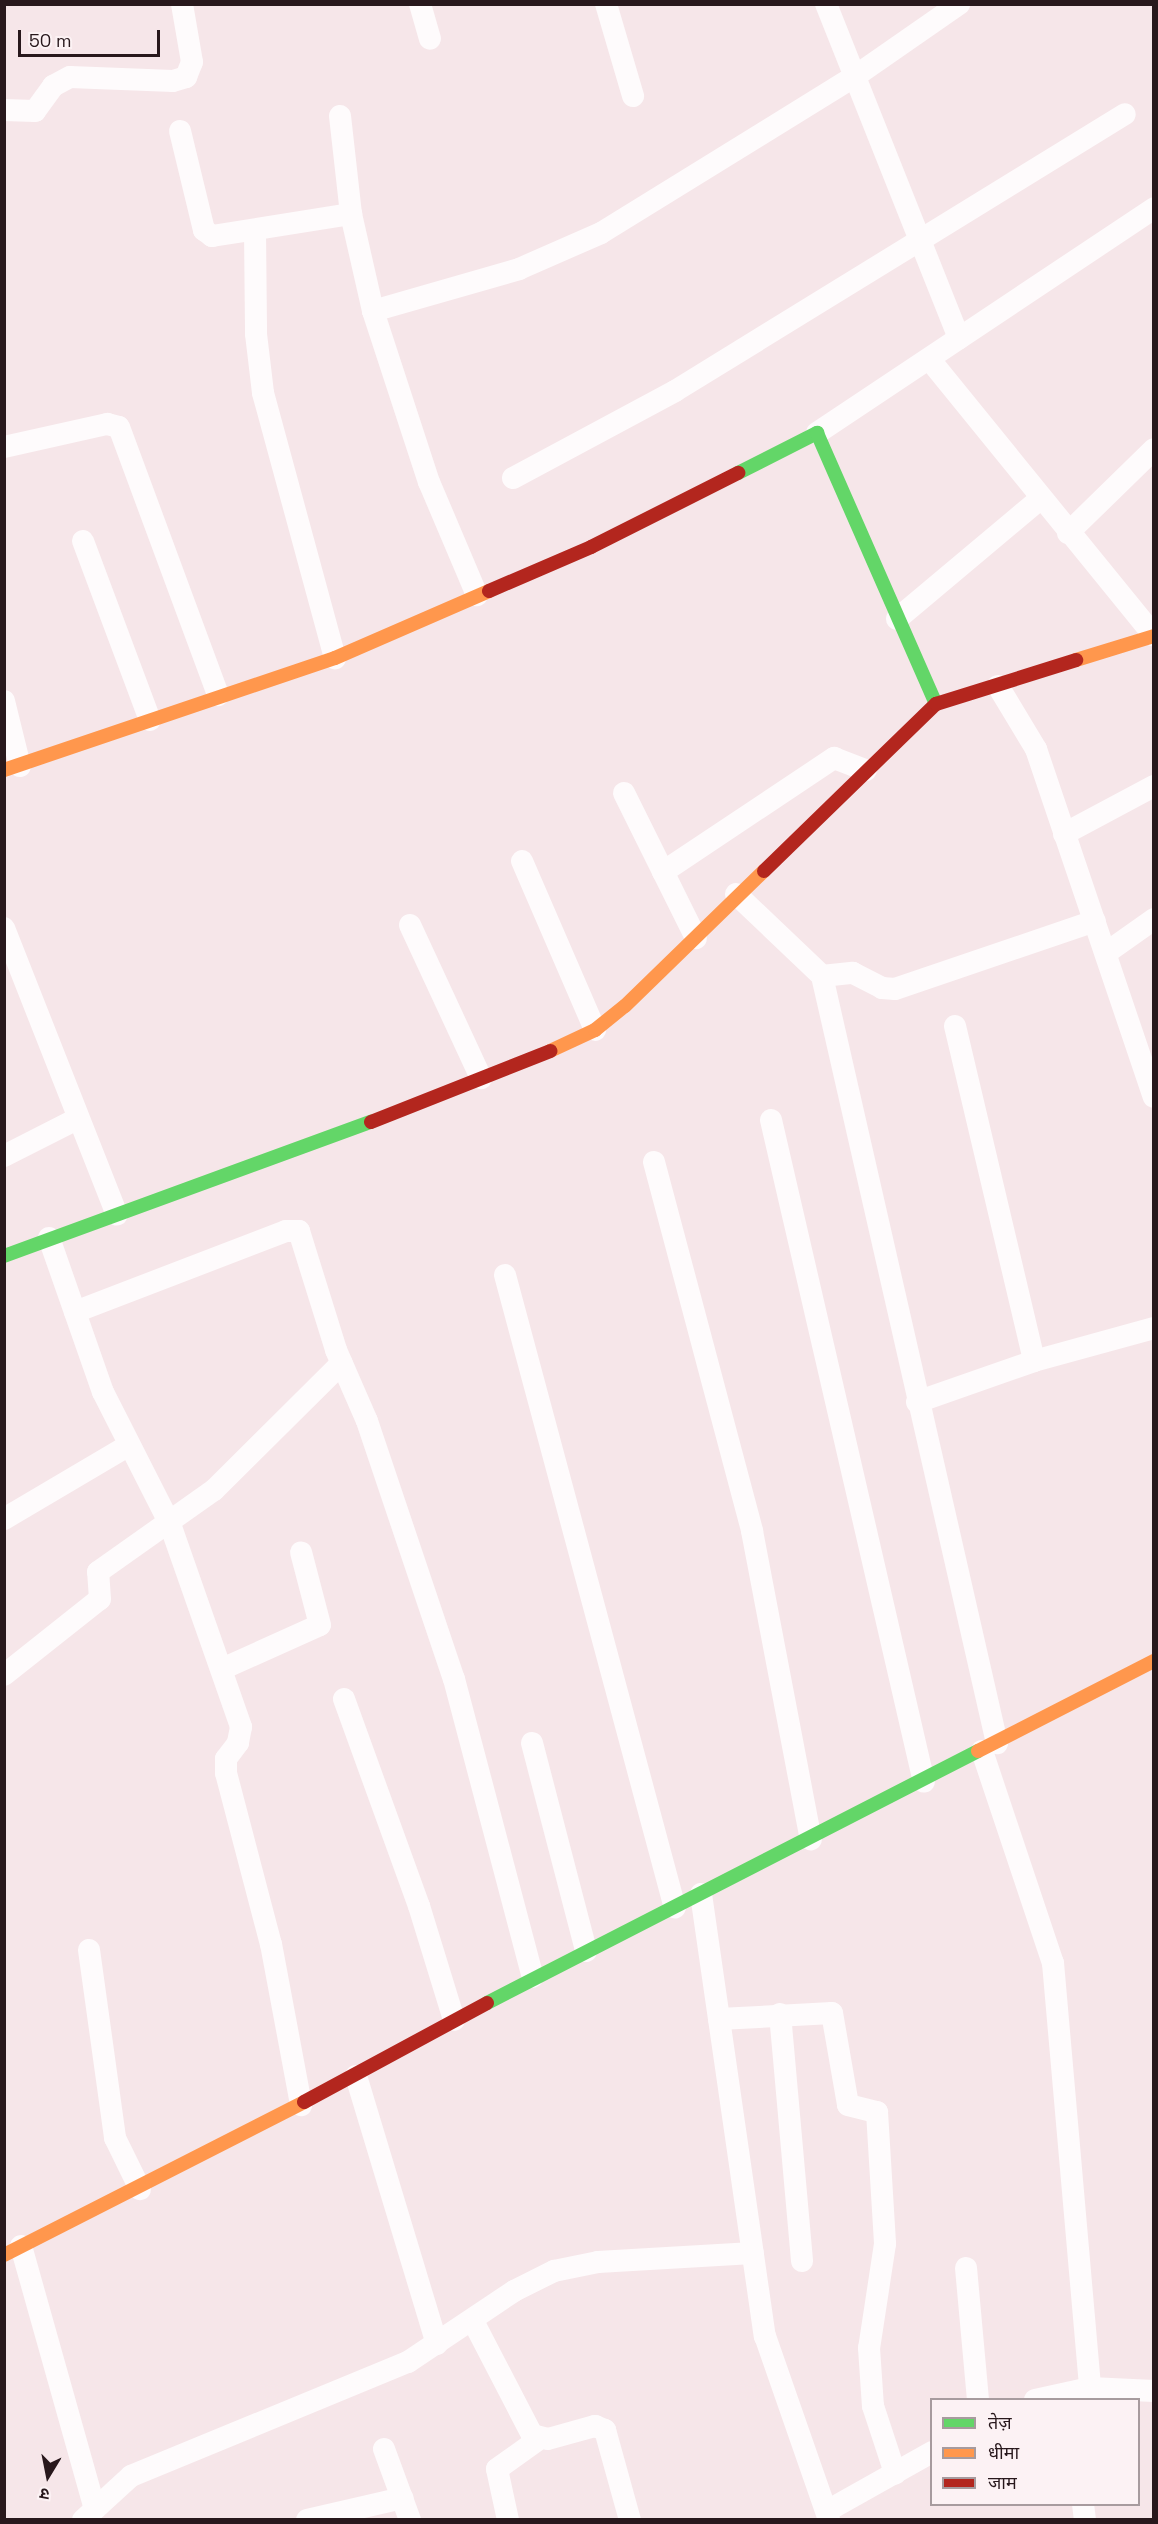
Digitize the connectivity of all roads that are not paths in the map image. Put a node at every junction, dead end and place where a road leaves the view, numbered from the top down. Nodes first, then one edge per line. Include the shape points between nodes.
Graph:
1 (182, 4) edge
2 (420, 4) edge
3 (606, 4) edge
4 (826, 4) edge
5 (959, 4) edge
6 (430, 39) dead end
7 (854, 77) junction
8 (633, 96) dead end
9 (4, 110) edge
10 (1125, 114) dead end
11 (340, 116) dead end
12 (180, 131) dead end
13 (1154, 208) edge
14 (351, 214) junction
15 (255, 232) junction
16 (920, 243) junction
17 (373, 311) junction
18 (959, 339) junction
19 (930, 360) junction
20 (818, 433) junction
21 (4, 447) edge
22 (1154, 449) edge
23 (513, 478) dead end
24 (1039, 500) junction
25 (1068, 533) junction
26 (83, 541) dead end
27 (477, 595) junction
28 (897, 619) junction
29 (1154, 636) edge
30 (335, 658) junction
31 (998, 686) junction
32 (218, 695) junction
33 (4, 701) edge
34 (936, 704) junction
35 (150, 720) junction
36 (12, 768) edge
37 (866, 770) junction
38 (1154, 786) edge
39 (624, 793) dead end
40 (1064, 834) junction
41 (522, 861) dead end
42 (663, 872) junction
43 (736, 894) junction
44 (1154, 919) edge
45 (1095, 921) junction
46 (410, 925) dead end
47 (4, 928) edge
48 (696, 938) junction
49 (1107, 953) junction
50 (814, 967) junction
51 (955, 1026) dead end
52 (595, 1030) junction
53 (481, 1078) junction
54 (1154, 1097) edge
55 (78, 1119) junction
56 (771, 1120) dead end
57 (4, 1156) edge
58 (654, 1162) dead end
59 (117, 1215) junction
60 (49, 1238) junction
61 (4, 1256) edge
62 (505, 1275) dead end
63 (69, 1294) junction
64 (1154, 1328) edge
65 (1034, 1361) junction
66 (342, 1363) junction
67 (917, 1402) junction
68 (129, 1445) junction
69 (4, 1519) edge
70 (170, 1524) junction
71 (301, 1552) dead end
72 (1154, 1661) edge
73 (222, 1670) junction
74 (4, 1675) edge
75 (344, 1699) dead end
76 (532, 1743) dead end
77 (990, 1747) junction
78 (924, 1782) junction
79 (811, 1839) junction
80 (701, 1894) junction
81 (675, 1908) junction
82 (89, 1950) dead end
83 (586, 1951) junction
84 (533, 1977) junction
85 (780, 2014) junction
86 (719, 2019) junction
87 (454, 2020) junction
88 (356, 2076) junction
89 (301, 2105) junction
90 (140, 2189) junction
91 (13, 2251) edge
92 (753, 2253) junction
93 (802, 2261) dead end
94 (966, 2268) dead end
95 (473, 2321) junction
96 (437, 2344) junction
97 (1090, 2388) junction
98 (1154, 2391) edge
99 (1116, 2393) edge
100 (978, 2398) edge
101 (1044, 2398) edge
102 (539, 2439) junction
103 (384, 2449) dead end
104 (930, 2453) edge
105 (895, 2473) junction
106 (406, 2509) edge
107 (89, 2514) edge
108 (828, 2515) edge
109 (307, 2520) edge
110 (508, 2520) edge
111 (630, 2520) edge

1 - 9 street via 192,62 186,77 173,81 70,77 53,86 34,111
2 - 6 street
3 - 8 street
4 - 7 street
5 - 7 street
7 - 16 street
7 - 17 street via 601,233 519,269
10 - 16 street
11 - 14 street
12 - 15 street via 204,230 219,237
13 - 18 street
14 - 15 street
14 - 17 street
15 - 30 street via 256,334 263,393
16 - 18 street
16 - 23 street via 675,391
17 - 27 street via 429,482
18 - 19 street
19 - 20 street
19 - 24 street
20 - 27 street via 591,547
20 - 28 street
21 - 32 street via 107,424 119,427
22 - 25 street
24 - 25 street
24 - 28 street
25 - 29 street
26 - 35 street
27 - 30 street
28 - 34 street
29 - 31 street
30 - 32 street
31 - 34 street
31 - 40 street via 1028,734
32 - 35 street
33 - 36 street
34 - 37 street
35 - 36 street
37 - 42 street via 834,758
37 - 43 street
38 - 40 street
39 - 42 street
40 - 45 street
41 - 52 street
42 - 48 street
43 - 48 street
43 - 50 street
44 - 49 street
45 - 49 street
45 - 50 street via 895,989 882,988 853,973
46 - 53 street
47 - 55 street
48 - 52 street
49 - 54 street
50 - 67 street
51 - 65 street
52 - 53 street
53 - 59 street
55 - 57 street
55 - 59 street
56 - 78 street
58 - 79 street via 752,1531
59 - 60 street
60 - 61 street
60 - 63 street
62 - 81 street
63 - 66 street via 295,1229 302,1236 307,1264
63 - 68 street via 103,1392
64 - 65 street
65 - 67 street
66 - 70 street via 214,1490
66 - 84 street via 367,1421 454,1679
67 - 77 street
68 - 69 street
68 - 70 street
70 - 73 street
70 - 74 street via 98,1572 100,1599
71 - 73 street via 320,1625
72 - 77 street
73 - 89 street via 241,1727 238,1743 226,1759 226,1773 271,1944
75 - 87 street via 419,1906
76 - 83 street
77 - 78 street
77 - 97 street via 1053,1963
78 - 79 street
79 - 80 street
80 - 81 street
80 - 86 street
81 - 83 street
82 - 90 street via 116,2138
83 - 84 street
84 - 87 street
85 - 86 street
85 - 93 street
85 - 105 street via 832,2013 848,2105 873,2108 878,2114 885,2244 868,2348 873,2406
86 - 92 street
87 - 88 street
88 - 89 street
88 - 96 street
89 - 90 street
90 - 91 street
91 - 107 street
92 - 95 street via 575,2265 535,2279
92 - 108 street via 771,2358
94 - 100 street
95 - 96 street
95 - 102 street via 526,2429
96 - 107 street via 408,2362 131,2476
97 - 99 street
97 - 101 street
98 - 99 street
102 - 110 street via 497,2469
102 - 111 street via 595,2426 605,2430
103 - 106 street
104 - 105 street
105 - 108 street
106 - 109 street

